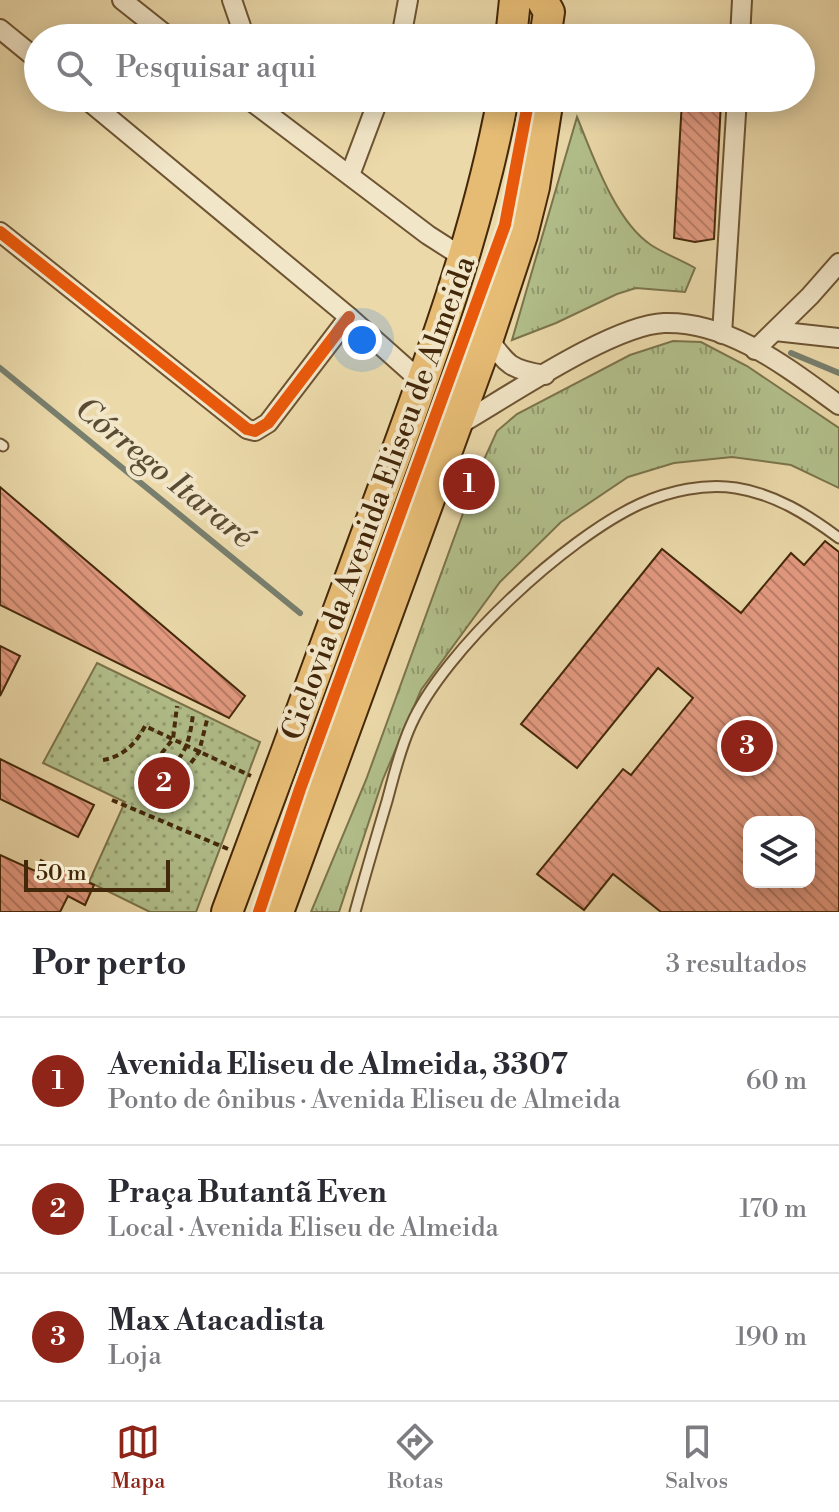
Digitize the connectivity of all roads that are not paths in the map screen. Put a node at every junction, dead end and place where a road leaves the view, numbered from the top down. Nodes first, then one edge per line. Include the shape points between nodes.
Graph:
1 (122, 0) edge
2 (232, 0) edge
3 (408, 0) edge
4 (563, 0) edge
5 (742, 0) edge
6 (523, 1) edge
7 (152, 24) edge
8 (240, 24) edge
9 (404, 24) edge
10 (516, 24) edge
11 (547, 24) edge
12 (559, 24) edge
13 (741, 24) edge
14 (0, 29) edge
15 (24, 49) edge
16 (102, 112) edge
17 (265, 112) edge
18 (269, 112) edge
19 (374, 112) edge
20 (500, 112) edge
21 (544, 112) edge
22 (736, 112) edge
23 (271, 117) junction
24 (350, 175) junction
25 (0, 232) edge
26 (464, 258) junction
27 (839, 263) edge
28 (349, 317) junction
29 (775, 331) junction
30 (722, 334) junction
31 (488, 338) junction
32 (839, 338) edge
33 (755, 350) junction
34 (545, 375) junction
35 (422, 382) junction
36 (839, 405) edge
37 (454, 428) junction
38 (839, 538) edge
39 (227, 912) edge
40 (278, 912) edge
41 (355, 912) edge

1 - 7 street
2 - 8 street
3 - 9 street
4 - 12 main road
5 - 13 street
6 - 10 main road
6 - 11 main road via 549,12
14 - 15 street
16 - 28 street
17 - 23 street
18 - 23 street
19 - 24 street
20 - 26 main road
21 - 31 main road via 531,199
22 - 30 street
23 - 24 street
24 - 26 street
25 - 28 street via 255,431 268,423
26 - 35 main road
27 - 29 street
28 - 35 street
29 - 32 street
29 - 33 street
30 - 33 street
30 - 34 street via 665,323 639,328
31 - 34 street via 512,368
31 - 37 main road
33 - 36 street
34 - 37 street
35 - 39 main road
37 - 40 main road
38 - 41 lane via 804,512 769,497 735,488 701,488 641,503 564,555 481,627 412,722

